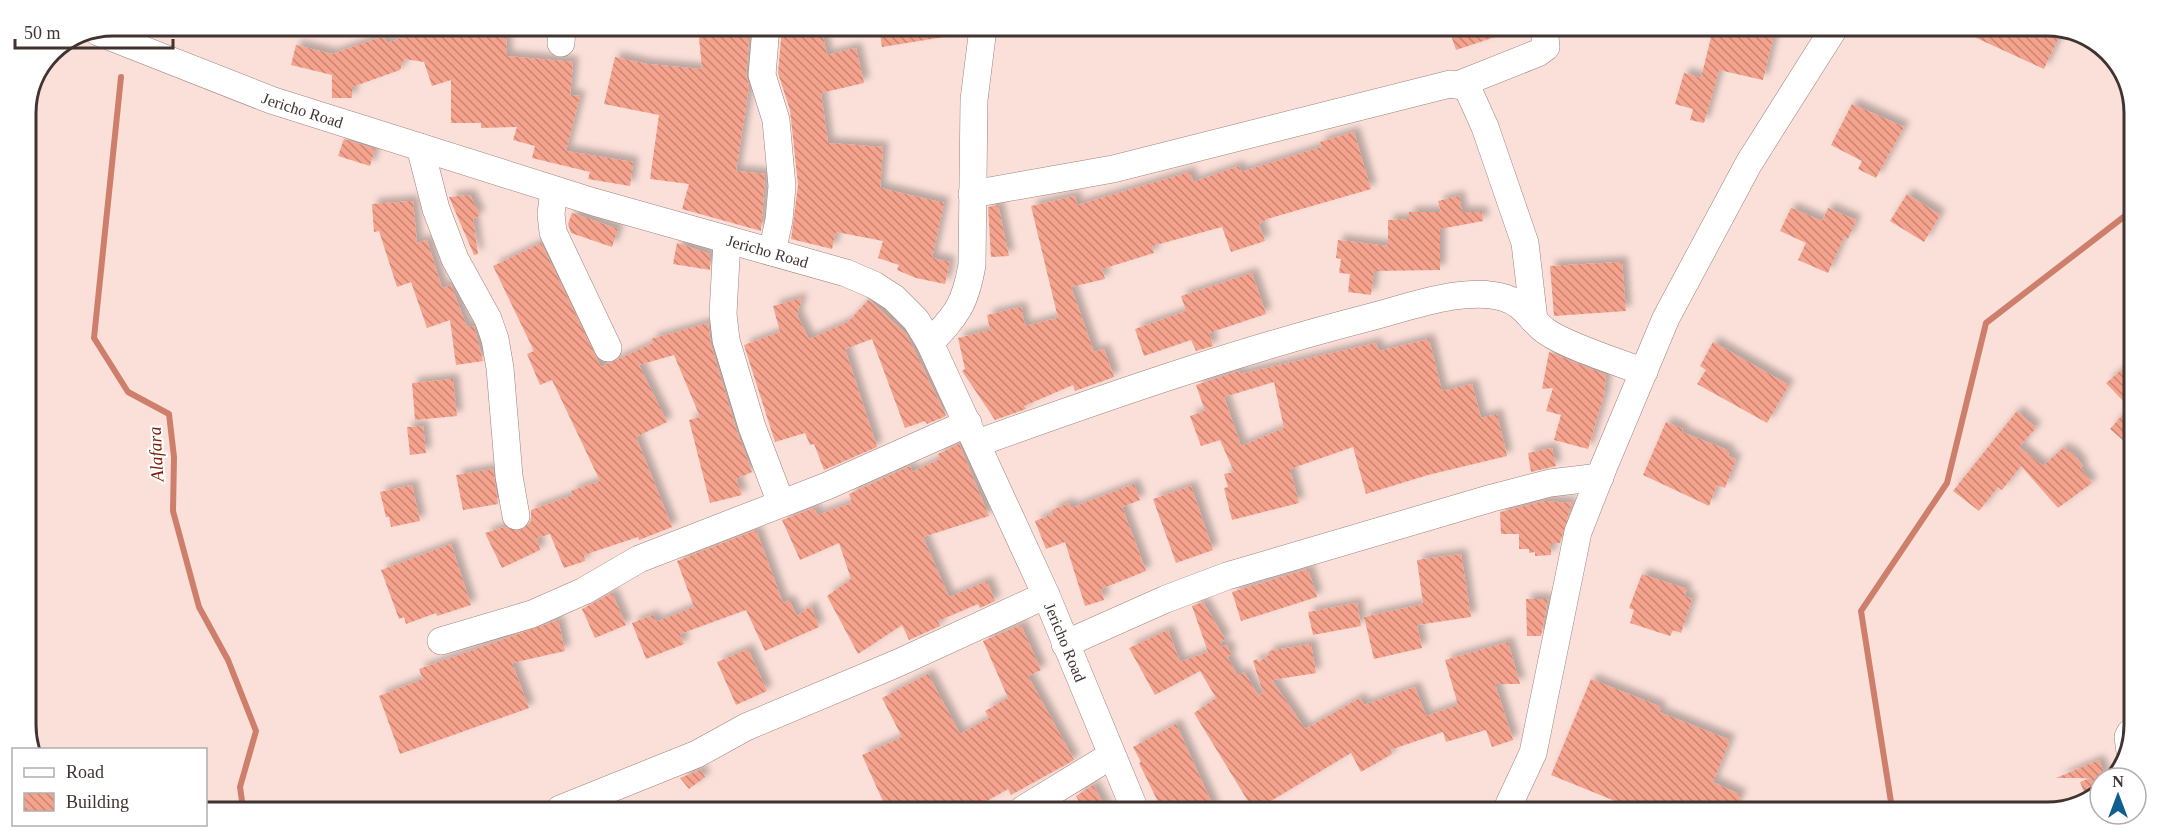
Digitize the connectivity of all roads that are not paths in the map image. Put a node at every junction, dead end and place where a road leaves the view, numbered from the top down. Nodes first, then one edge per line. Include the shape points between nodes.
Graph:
1 (109, 36) edge
2 (765, 36) edge
3 (982, 36) edge
4 (1545, 36) edge
5 (1824, 36) edge
6 (1460, 84) junction
7 (420, 147) junction
8 (554, 190) junction
9 (972, 194) junction
10 (727, 240) junction
11 (772, 252) junction
12 (1534, 320) junction
13 (930, 343) junction
14 (608, 348) dead end
15 (1644, 372) junction
16 (973, 433) junction
17 (1600, 477) junction
18 (781, 504) junction
19 (516, 516) dead end
20 (1046, 595) junction
21 (441, 641) dead end
22 (1065, 644) junction
23 (1112, 754) junction
24 (577, 802) edge
25 (1035, 802) edge
26 (1132, 802) edge
27 (1510, 802) edge

1 - 7 street, Jericho Road via 271,100
2 - 11 street via 762,75 776,120 782,186
3 - 9 street via 974,100
4 - 6 street via 1546,47 1538,53
5 - 15 street via 1749,163 1666,318
6 - 9 street via 1113,169
6 - 12 street via 1467,87 1485,127 1525,243
7 - 8 street, Jericho Road
7 - 19 street via 436,209 455,259 495,339 508,476
8 - 10 street, Jericho Road
8 - 14 street via 553,232
9 - 13 street via 968,289 959,311
10 - 11 street, Jericho Road
10 - 18 street via 723,314 726,340 752,427
11 - 13 street, Jericho Road via 874,285 916,320
12 - 15 street via 1547,333
12 - 16 street via 1521,305 1505,298 1486,295 1435,300 1301,335
13 - 16 street, Jericho Road
15 - 17 street
16 - 18 street
16 - 20 street, Jericho Road
17 - 22 street via 1550,483 1492,498 1227,576 1166,598
17 - 27 street via 1578,532 1533,753
18 - 21 street via 639,559 584,591 531,614
20 - 22 street, Jericho Road
20 - 24 street via 746,727 697,754
22 - 23 street, Jericho Road
23 - 25 street
23 - 26 street, Jericho Road

